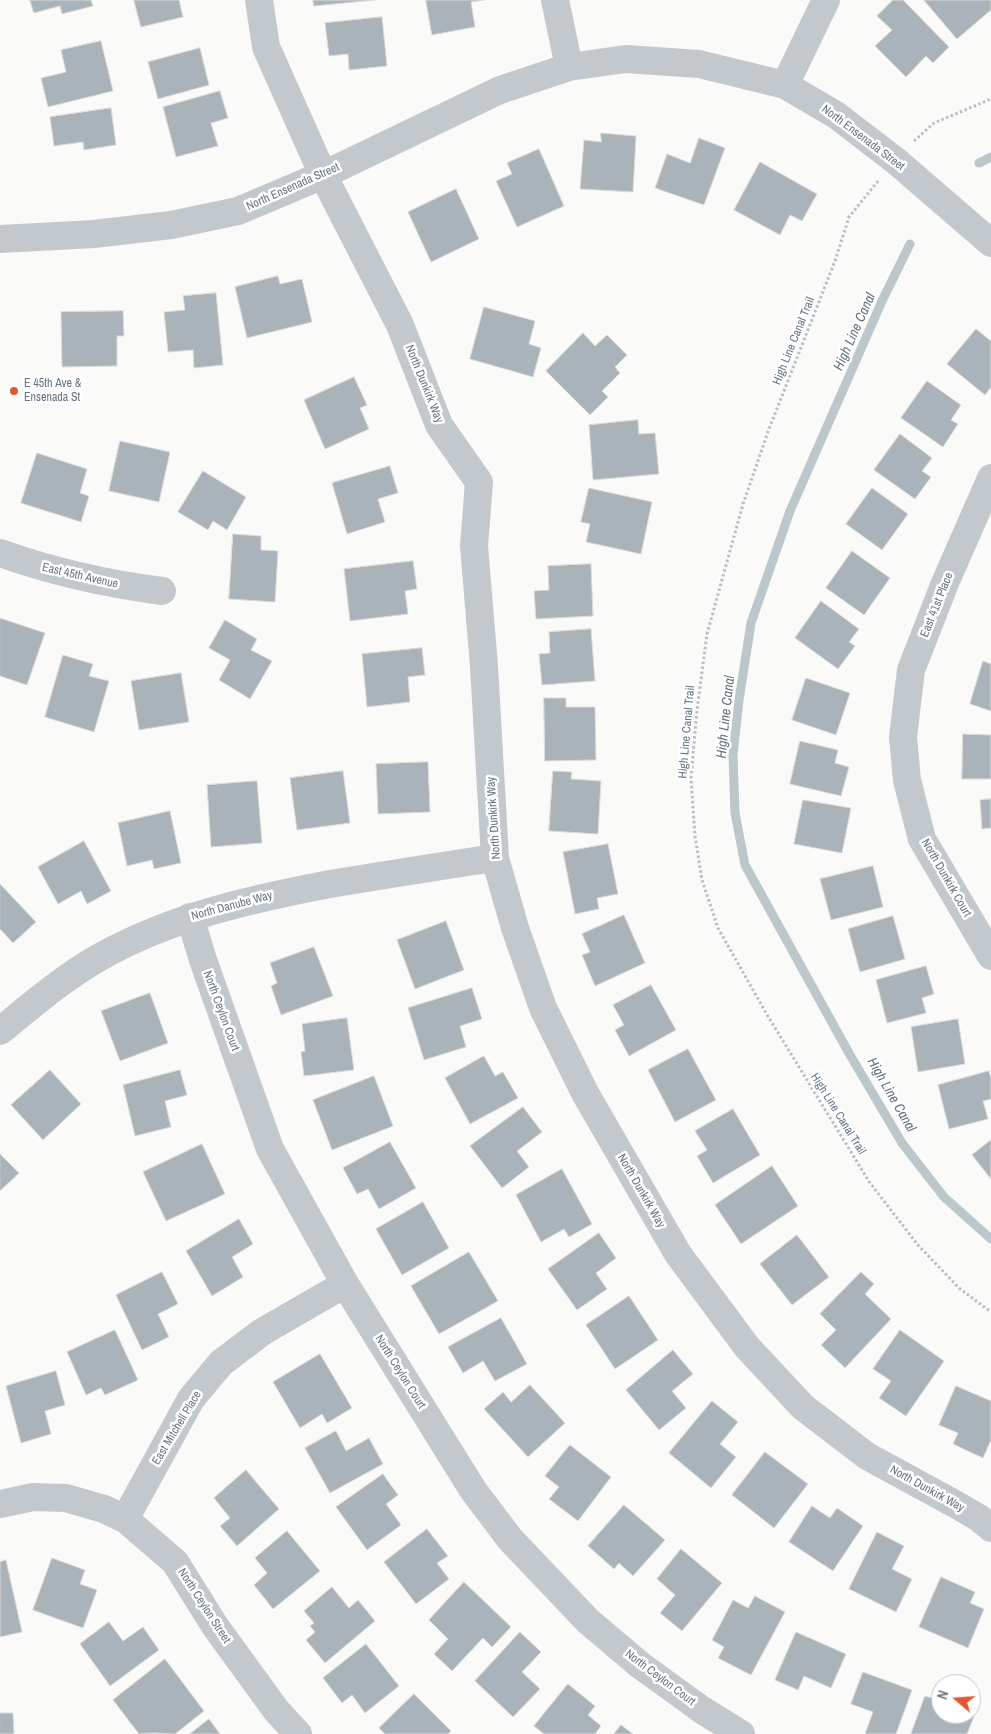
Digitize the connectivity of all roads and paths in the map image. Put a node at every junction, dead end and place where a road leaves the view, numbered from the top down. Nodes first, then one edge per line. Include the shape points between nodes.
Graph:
1 (259, 0) edge
2 (555, 0) edge
3 (826, 0) edge
4 (569, 67) junction
5 (785, 85) junction
6 (991, 99) edge
7 (912, 143) dead end
8 (323, 175) junction
9 (876, 183) dead end
10 (0, 239) edge
11 (988, 240) edge
12 (991, 478) edge
13 (0, 553) edge
14 (162, 591) dead end
15 (903, 737) joint
16 (495, 858) junction
17 (190, 917) junction
18 (991, 956) edge
19 (0, 1032) edge
20 (345, 1284) junction
21 (991, 1312) edge
22 (0, 1504) edge
23 (125, 1519) junction
24 (991, 1528) edge
25 (298, 1734) edge
26 (741, 1734) edge

1 - 8 street, North Dunkirk Way via 266,46
2 - 4 street
3 - 5 street
4 - 5 street, North Ensenada Street via 626,59 699,64
4 - 8 street, North Ensenada Street via 500,90
5 - 11 street, North Ensenada Street via 836,115
6 - 7 path via 934,123
8 - 10 street, North Ensenada Street via 238,211 171,225 94,234
8 - 16 street, North Dunkirk Way via 400,325 439,425 479,482 474,546
9 - 21 path, High Line Canal Trail via 849,217 743,504 707,634 696,710 691,778 695,836 702,880 718,928 870,1183 918,1245 959,1288
12 - 15 street, East 41st Place via 911,670
13 - 14 street, East 45th Avenue via 81,578
15 - 18 street, North Dunkirk Court via 907,780 922,838
16 - 17 street, North Danube Way via 269,896
16 - 24 street, North Dunkirk Way via 543,1008 585,1092 678,1254 747,1347 803,1407 866,1456 955,1504
17 - 19 street, North Danube Way via 149,932 100,957 60,982
17 - 20 street, North Ceylon Court via 270,1148
20 - 23 street, East Mitchell Place via 262,1332 220,1363 191,1399
20 - 26 street, North Ceylon Court via 472,1490 510,1539 588,1621 640,1665
22 - 23 street, North Ceylon Street via 33,1497 66,1498
23 - 25 street, North Ceylon Street via 175,1562 215,1626 276,1710

